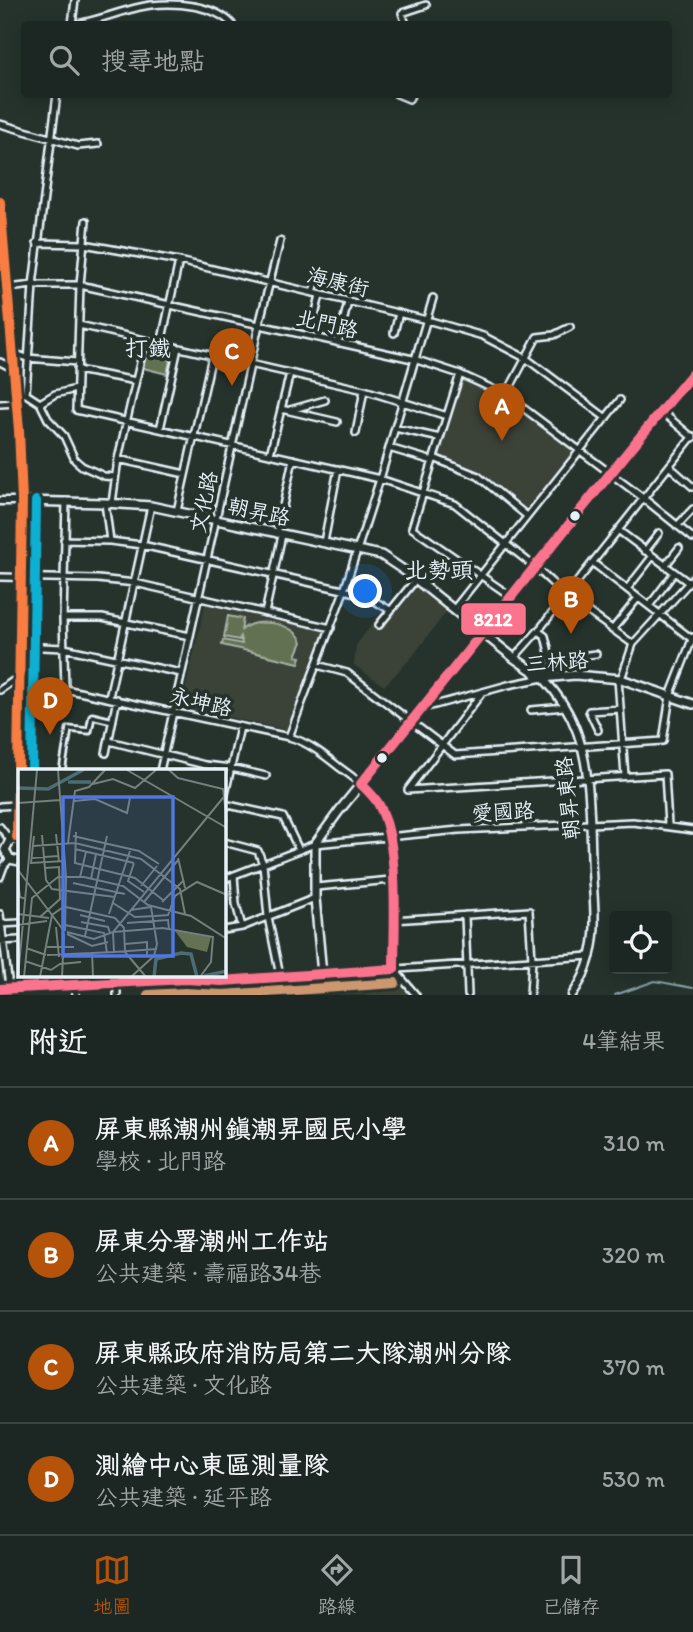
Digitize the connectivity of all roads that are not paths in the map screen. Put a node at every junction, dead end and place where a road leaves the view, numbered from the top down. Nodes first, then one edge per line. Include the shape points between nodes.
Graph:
1 (75, 0) edge
2 (426, 5) dead end
3 (72, 21) edge
4 (89, 21) edge
5 (228, 21) edge
6 (405, 21) edge
7 (56, 98) edge
8 (0, 124) edge
9 (51, 137) junction
10 (98, 144) dead end
11 (0, 202) edge
12 (86, 221) dead end
13 (280, 240) dead end
14 (37, 243) junction
15 (85, 244) junction
16 (179, 261) junction
17 (318, 274) dead end
18 (269, 281) junction
19 (33, 285) junction
20 (80, 285) junction
21 (4, 289) edge
22 (313, 293) junction
23 (320, 295) junction
24 (433, 298) dead end
25 (348, 302) junction
26 (169, 305) junction
27 (399, 313) junction
28 (315, 316) dead end
29 (427, 320) junction
30 (79, 325) junction
31 (259, 325) junction
32 (570, 327) dead end
33 (394, 333) dead end
34 (145, 341) junction
35 (338, 343) junction
36 (161, 344) junction
37 (178, 348) junction
38 (13, 353) junction
39 (212, 356) junction
40 (27, 358) junction
41 (527, 359) junction
42 (417, 360) junction
43 (0, 362) edge
44 (77, 362) junction
45 (250, 364) junction
46 (14, 369) junction
47 (77, 370) junction
48 (290, 373) junction
49 (460, 373) junction
50 (693, 373) edge
51 (136, 382) junction
52 (76, 389) junction
53 (364, 390) junction
54 (16, 394) junction
55 (26, 394) junction
56 (506, 395) junction
57 (325, 400) dead end
58 (620, 400) dead end
59 (403, 401) junction
60 (17, 403) junction
61 (40, 403) junction
62 (0, 404) edge
63 (284, 410) junction
64 (661, 411) junction
65 (447, 416) junction
66 (606, 418) junction
67 (127, 422) junction
68 (337, 422) dead end
69 (395, 428) junction
70 (160, 429) junction
71 (356, 433) dead end
72 (194, 437) junction
73 (693, 437) edge
74 (440, 438) junction
75 (232, 446) junction
76 (389, 448) junction
77 (580, 450) junction
78 (270, 454) junction
79 (118, 459) junction
80 (293, 459) junction
81 (433, 460) junction
82 (669, 466) junction
83 (338, 469) junction
84 (609, 473) junction
85 (185, 474) junction
86 (115, 477) junction
87 (380, 479) junction
88 (692, 484) edge
89 (422, 493) junction
90 (643, 498) junction
91 (0, 500) edge
92 (22, 501) junction
93 (66, 501) junction
94 (109, 503) junction
95 (151, 506) junction
96 (693, 509) edge
97 (177, 511) junction
98 (527, 516) junction
99 (216, 520) junction
100 (677, 526) junction
101 (618, 530) junction
102 (659, 533) dead end
103 (280, 535) junction
104 (693, 538) edge
105 (64, 540) junction
106 (110, 541) junction
107 (324, 542) junction
108 (142, 545) junction
109 (504, 545) junction
110 (679, 548) dead end
111 (356, 549) junction
112 (645, 551) junction
113 (652, 556) junction
114 (208, 560) junction
115 (593, 563) junction
116 (664, 566) junction
117 (535, 567) junction
118 (674, 573) junction
119 (274, 575) junction
120 (481, 575) junction
121 (0, 577) edge
122 (22, 577) junction
123 (64, 578) junction
124 (416, 579) junction
125 (691, 580) edge
126 (135, 583) junction
127 (627, 589) junction
128 (344, 591) junction
129 (566, 596) junction
130 (512, 597) junction
131 (199, 598) junction
132 (638, 598) junction
133 (649, 606) junction
134 (454, 609) junction
135 (390, 610) junction
136 (265, 613) junction
137 (660, 615) junction
138 (63, 618) junction
139 (127, 623) junction
140 (379, 625) dead end
141 (331, 628) junction
142 (612, 629) junction
143 (538, 631) junction
144 (484, 634) junction
145 (190, 636) junction
146 (693, 638) edge
147 (633, 644) junction
148 (20, 646) junction
149 (64, 649) junction
150 (596, 654) dead end
151 (514, 658) junction
152 (118, 660) junction
153 (317, 665) junction
154 (553, 669) junction
155 (574, 671) junction
156 (181, 673) junction
157 (20, 676) junction
158 (539, 677) junction
159 (620, 679) junction
160 (20, 687) junction
161 (65, 689) junction
162 (0, 690) edge
163 (481, 694) junction
164 (670, 696) junction
165 (109, 697) junction
166 (117, 699) junction
167 (693, 704) edge
168 (565, 707) junction
169 (423, 708) junction
170 (620, 709) junction
171 (531, 710) dead end
172 (173, 712) junction
173 (113, 721) junction
174 (412, 722) junction
175 (240, 727) junction
176 (598, 730) dead end
177 (289, 737) junction
178 (109, 741) junction
179 (623, 744) junction
180 (442, 745) junction
181 (582, 748) junction
182 (106, 753) dead end
183 (163, 755) junction
184 (204, 768) edge
185 (231, 768) junction
186 (18, 769) edge
187 (62, 769) edge
188 (160, 769) edge
189 (266, 776) dead end
190 (625, 776) junction
191 (586, 779) junction
192 (361, 784) junction
193 (18, 789) edge
194 (226, 792) edge
195 (226, 802) edge
196 (18, 804) edge
197 (0, 806) edge
198 (589, 823) junction
199 (668, 825) junction
200 (0, 827) edge
201 (693, 830) edge
202 (15, 838) edge
203 (388, 838) junction
204 (226, 843) edge
205 (315, 844) junction
206 (299, 850) junction
207 (5, 854) edge
208 (263, 864) junction
209 (234, 875) junction
210 (0, 877) edge
211 (226, 878) edge
212 (391, 880) junction
213 (316, 887) junction
214 (315, 898) junction
215 (0, 914) edge
216 (465, 915) junction
217 (268, 917) junction
218 (393, 920) junction
219 (2, 924) edge
220 (242, 927) junction
221 (226, 930) edge
222 (2, 941) edge
223 (591, 956) junction
224 (532, 959) junction
225 (469, 964) junction
226 (394, 969) junction
227 (322, 974) junction
228 (280, 976) junction
229 (45, 978) edge
230 (151, 978) edge
231 (194, 978) edge
232 (117, 979) edge
233 (75, 980) edge
234 (45, 986) junction
235 (0, 989) edge
236 (10, 992) edge
237 (76, 995) edge
238 (117, 995) edge
239 (416, 995) edge
240 (468, 995) edge
241 (530, 995) edge
242 (572, 995) edge

1 - 3 street
2 - 6 street via 402,13
4 - 5 street via 150,5 174,5 218,13
7 - 9 street
8 - 9 street
9 - 10 street via 78,146
9 - 14 street
11 - 21 street
12 - 15 street
13 - 18 street, 文化路
14 - 15 street, 海康街
14 - 19 street
15 - 16 street, 海康街
15 - 20 street
16 - 18 street, 海康街
16 - 26 street
17 - 22 street
18 - 22 street, 海康街
18 - 31 street, 文化路
19 - 20 street, 北門路
19 - 21 street, 北門路
19 - 40 street
20 - 26 street, 北門路
20 - 30 street
21 - 38 street
22 - 23 street, 海康街
23 - 25 street, 海康街
23 - 28 street
24 - 29 street
25 - 27 street, 海康街
25 - 35 street
26 - 31 street, 北門路
26 - 36 street
27 - 29 street, 海康街
27 - 33 street
29 - 41 street, 海康街 via 483,336
29 - 42 street
30 - 34 street
30 - 44 street
31 - 35 street, 北門路
31 - 45 street, 文化路
32 - 41 street via 537,337
34 - 36 street
34 - 51 street
35 - 42 street, 北門路
36 - 37 street
37 - 39 street
37 - 70 street
38 - 40 street
38 - 46 street
39 - 45 street
39 - 72 street
40 - 44 street
40 - 55 street
41 - 56 street
41 - 66 street, 海康街
42 - 49 street, 北門路
42 - 59 street
43 - 46 street
44 - 47 street
45 - 48 street
45 - 75 street, 文化路
46 - 54 street
47 - 51 street
47 - 52 street
48 - 53 street
48 - 63 street
49 - 56 street, 北門路
49 - 65 street
50 - 64 main road
51 - 67 street
52 - 61 street
52 - 67 street via 75,410
53 - 59 street
53 - 71 street
54 - 55 street
54 - 60 street
55 - 61 street
56 - 77 street, 北門路
57 - 63 street
58 - 66 street
59 - 65 street
59 - 69 street
60 - 62 street
60 - 92 street
61 - 86 street via 75,460
63 - 68 street
63 - 78 street
64 - 73 street
64 - 84 main road
65 - 74 street
66 - 77 street
67 - 70 street
67 - 79 street
69 - 74 street
69 - 76 street
70 - 72 street
72 - 75 street
72 - 85 street
73 - 82 street
74 - 81 street
75 - 78 street
75 - 99 street, 文化路
76 - 81 street
76 - 87 street
77 - 84 street, 北門路
77 - 98 street
78 - 80 street
79 - 85 street
79 - 86 street
80 - 83 street
80 - 103 street
81 - 89 street
81 - 98 street via 478,476
82 - 88 street
82 - 90 street
83 - 87 street
83 - 107 street
84 - 90 street, 北門路
84 - 117 main road
85 - 97 street
86 - 94 street
87 - 89 street
87 - 111 street
89 - 109 street via 454,504
89 - 120 street via 412,528
90 - 100 street, 北門路
90 - 101 street
91 - 92 street, 朝昇路
92 - 93 main road, 朝昇路
92 - 122 main road
93 - 94 main road, 朝昇路
93 - 105 street
94 - 95 main road, 朝昇路
94 - 106 street
95 - 97 main road, 朝昇路
95 - 108 street
96 - 100 street
97 - 99 main road, 朝昇路
98 - 109 street
99 - 103 main road, 朝昇路
99 - 114 street, 文化路
100 - 104 street, 北門路
101 - 112 street
101 - 115 street
102 - 112 street
103 - 107 main road, 朝昇路
103 - 119 street
105 - 106 street
105 - 123 street
106 - 108 street
107 - 111 main road, 朝昇路
108 - 114 street
108 - 126 street
109 - 117 street
109 - 120 street
110 - 116 street
111 - 124 main road, 朝昇路 via 381,555
111 - 128 street
112 - 113 street
113 - 116 street
113 - 127 street
114 - 119 street
114 - 131 street, 文化路
115 - 127 street
115 - 129 street
116 - 118 street
117 - 129 street
117 - 130 main road
118 - 125 street
118 - 133 street
119 - 128 street
119 - 136 street
120 - 130 street
120 - 134 street
121 - 122 street
122 - 123 street
122 - 148 main road
123 - 126 street
123 - 138 street
124 - 134 main road, 朝昇路
124 - 135 street
125 - 137 street
126 - 131 street
126 - 139 street
127 - 132 street
128 - 135 street via 366,596
128 - 141 street
129 - 142 street
129 - 143 street
130 - 144 main road
131 - 136 street
131 - 145 street, 文化路
132 - 133 street
132 - 142 street
133 - 137 street
134 - 144 main road, 朝昇路
135 - 140 street
136 - 141 street
137 - 146 street
137 - 147 street
138 - 139 street
138 - 149 street
139 - 145 street
139 - 152 street
141 - 153 street
142 - 147 street
143 - 151 street
143 - 154 street via 545,636
144 - 151 main road, 朝昇東路
144 - 169 main road
145 - 156 street, 文化路
146 - 164 street
147 - 159 street
148 - 149 street
148 - 157 main road
149 - 152 street
149 - 161 street
150 - 155 street via 588,655
151 - 158 main road, 朝昇東路
152 - 156 street
152 - 165 street
153 - 174 street via 348,673
153 - 177 street
154 - 155 street
154 - 158 street
155 - 158 main road, 三林路
155 - 159 main road, 三林路
156 - 172 street, 文化路
157 - 160 main road
157 - 162 street
158 - 163 street, 三林路
158 - 168 street, 朝昇東路
159 - 164 main road, 三林路
159 - 170 street
160 - 161 street, 永坤路
160 - 186 main road
161 - 165 street, 永坤路
163 - 169 street, 三林路
163 - 180 street
164 - 167 main road, 三林路
164 - 179 street via 663,741
165 - 166 street, 永坤路
166 - 172 street, 永坤路
166 - 173 street
168 - 171 street
168 - 181 street, 朝昇東路
169 - 174 main road
170 - 176 street via 589,711
170 - 179 street
172 - 175 street, 永坤路
172 - 183 street, 文化路
173 - 178 street
173 - 187 street via 92,716 89,731 69,729
174 - 180 street
174 - 192 main road
175 - 177 street, 永坤路
175 - 185 street
177 - 192 street, 永坤路 via 308,744
178 - 182 street
178 - 183 street
179 - 181 street
179 - 190 street
180 - 181 street via 455,755
180 - 191 street via 408,790
181 - 191 street, 朝昇東路
183 - 184 street
183 - 188 street, 文化路
184 - 185 street
185 - 189 street
185 - 194 street
190 - 191 street
190 - 199 street via 665,774
191 - 198 street, 朝昇東路
192 - 203 street, 永坤路 via 376,799
192 - 205 main road
193 - 196 main road
195 - 206 street via 283,817
196 - 197 street
196 - 202 main road
198 - 199 street, 愛國路
198 - 203 street, 愛國路
198 - 223 street, 朝昇東路
199 - 201 street, 愛國路
200 - 202 street
202 - 207 main road
203 - 205 street, 愛國路
203 - 212 street, 永坤路
204 - 208 street via 258,851
205 - 206 street, 愛國路
205 - 213 main road
206 - 208 street, 愛國路
207 - 210 street
208 - 209 street, 愛國路
208 - 217 street
209 - 211 street, 愛國路
209 - 220 street
212 - 213 street
212 - 218 street, 永坤路
213 - 214 main road
214 - 217 street
214 - 227 main road
215 - 219 street
216 - 218 street
216 - 224 street via 529,911
216 - 225 street
217 - 220 street
217 - 228 street
218 - 226 street, 永坤路
219 - 222 street
220 - 221 street
222 - 236 street
223 - 224 street
223 - 242 street, 朝昇東路
224 - 225 street
224 - 241 street
225 - 226 street
225 - 240 street
226 - 227 street
226 - 239 street
227 - 228 main road
228 - 231 main road via 222,981
229 - 234 street
230 - 232 main road
232 - 233 main road
232 - 238 street
233 - 234 main road
233 - 237 street
234 - 236 main road
235 - 236 main road

